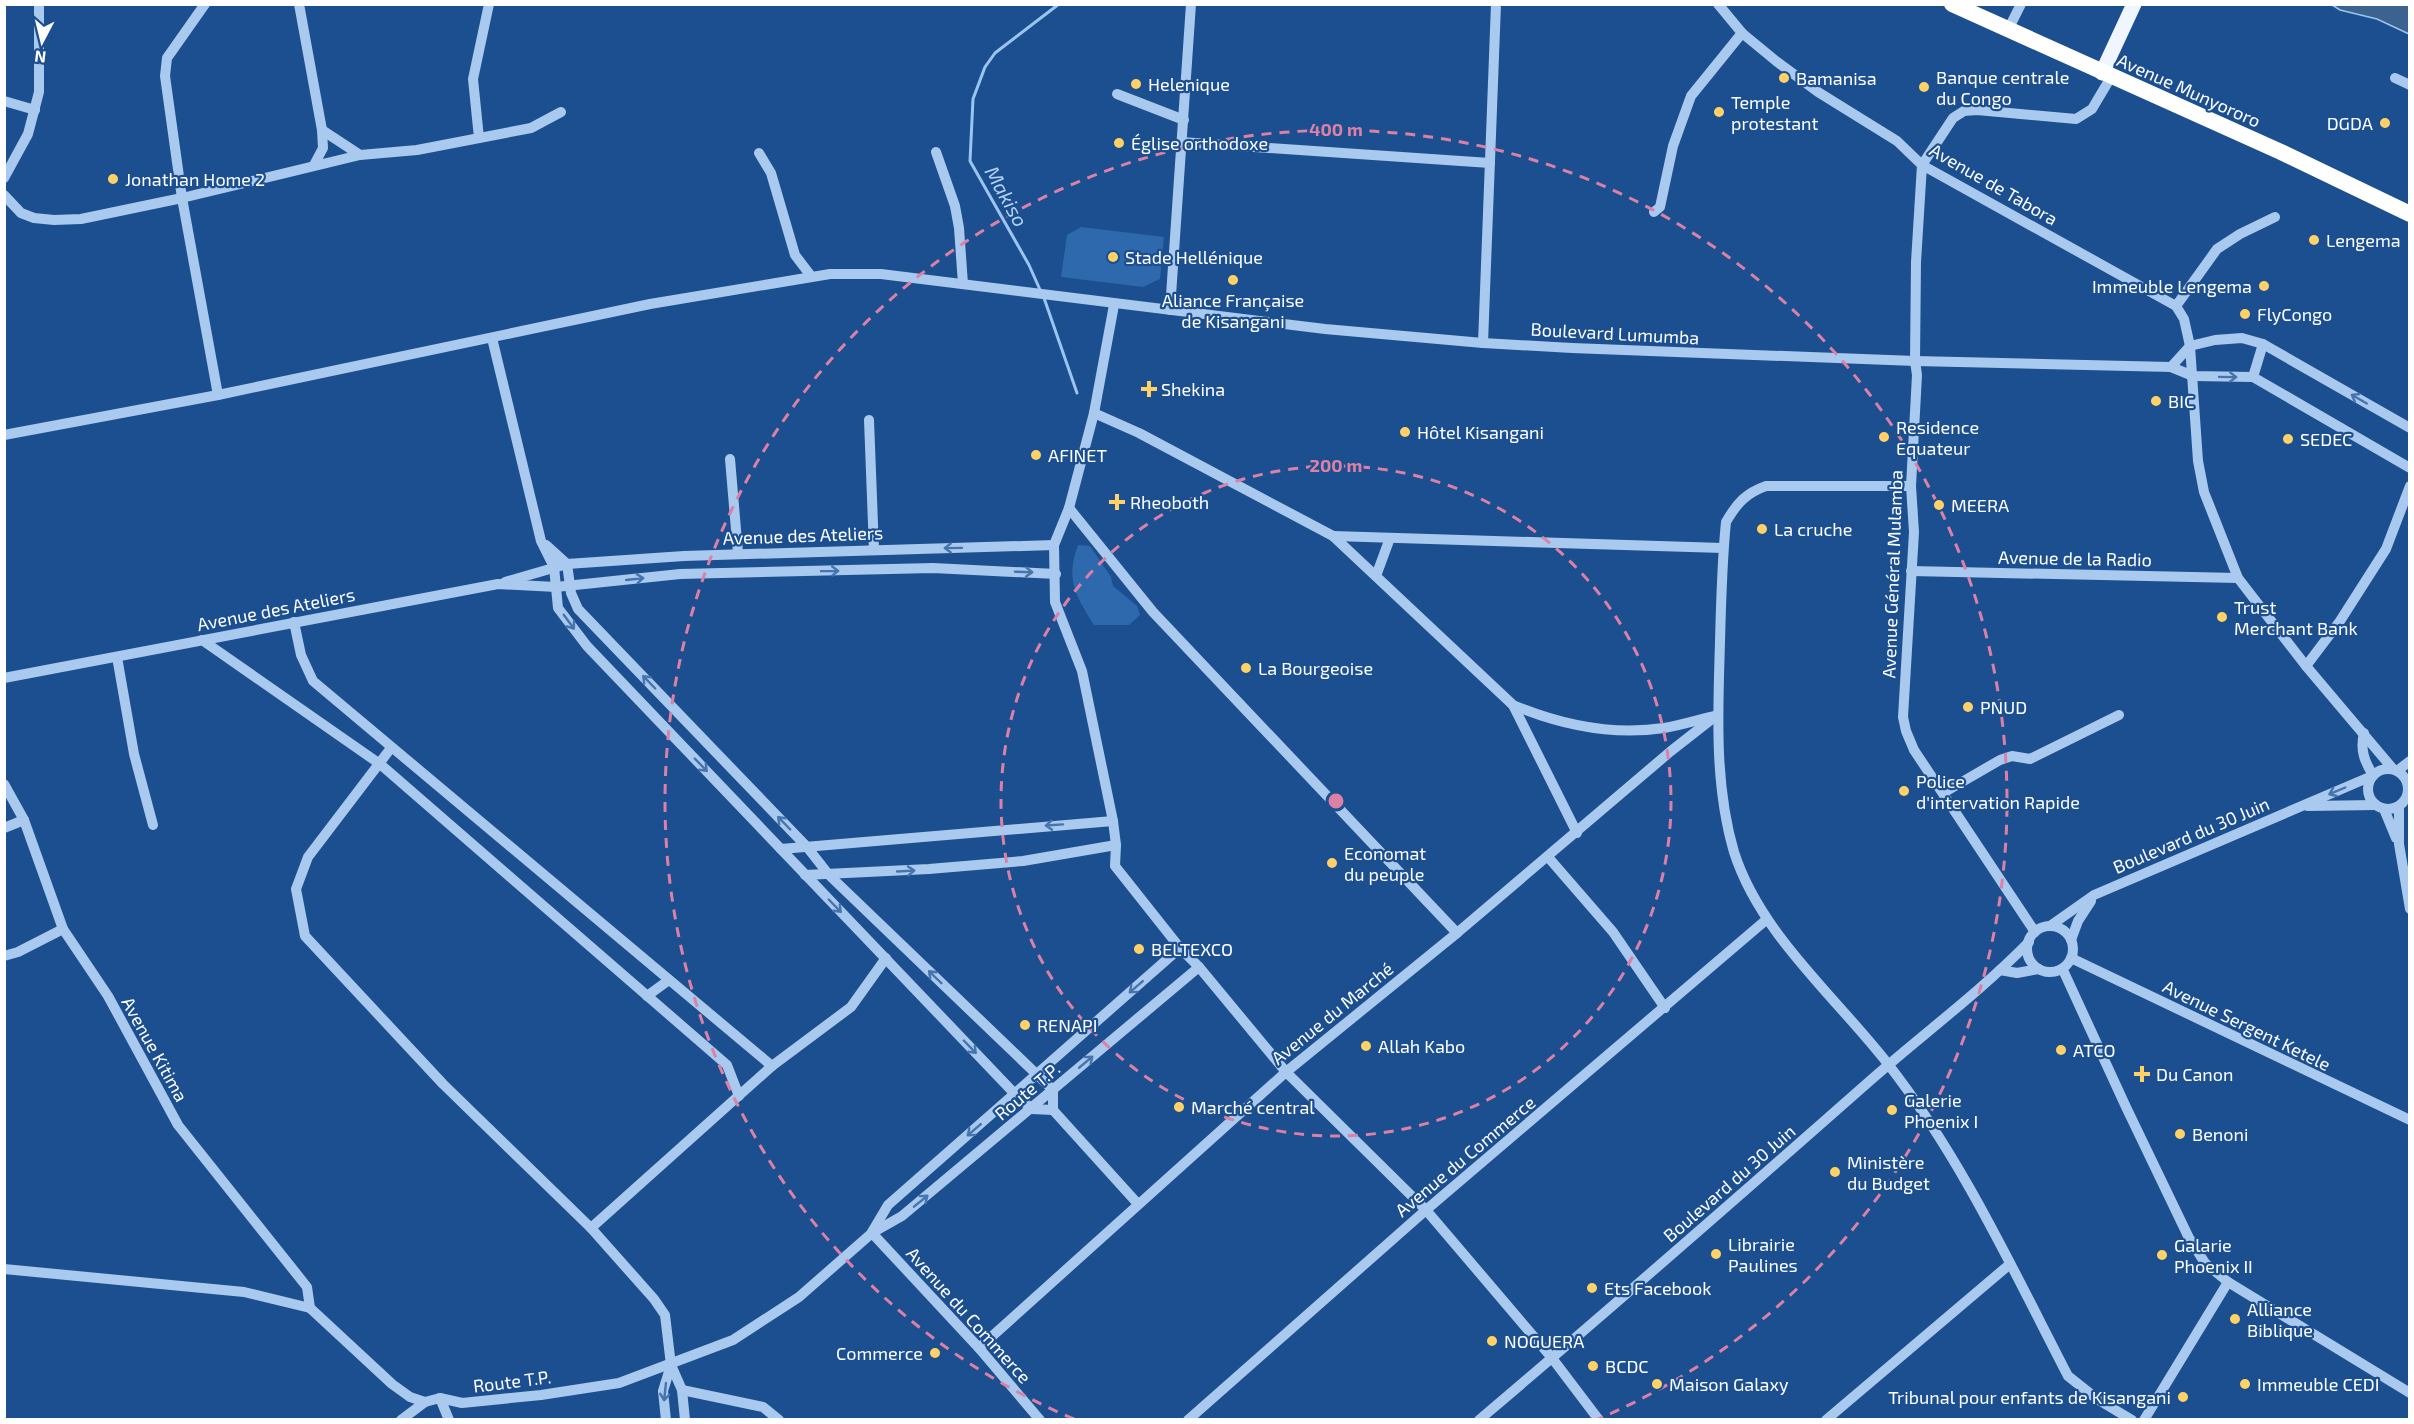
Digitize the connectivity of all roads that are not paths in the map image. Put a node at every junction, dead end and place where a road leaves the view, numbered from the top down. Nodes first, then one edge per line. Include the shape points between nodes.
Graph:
1 (39, 4) edge
2 (205, 4) edge
3 (299, 4) edge
4 (489, 4) edge
5 (1191, 4) edge
6 (1496, 4) edge
7 (1718, 4) edge
8 (1952, 4) edge
9 (2021, 4) edge
10 (2134, 4) edge
11 (2008, 30) junction
12 (1742, 33) junction
13 (2106, 75) junction
14 (2395, 78) dead end
15 (2409, 85) edge
16 (1117, 94) dead end
17 (4, 101) edge
18 (35, 110) junction
19 (561, 112) dead end
20 (1184, 120) junction
21 (322, 130) junction
22 (479, 138) junction
23 (1181, 142) junction
24 (936, 152) dead end
25 (759, 153) dead end
26 (360, 155) junction
27 (1490, 163) junction
28 (314, 165) junction
29 (1922, 165) junction
30 (4, 178) edge
31 (4, 195) edge
32 (182, 198) junction
33 (1654, 212) dead end
34 (2409, 214) edge
35 (2274, 217) dead end
36 (811, 276) junction
37 (963, 284) junction
38 (1114, 305) junction
39 (2176, 306) junction
40 (1170, 310) junction
41 (492, 338) junction
42 (1483, 343) junction
43 (2264, 344) junction
44 (2190, 346) junction
45 (1915, 361) junction
46 (2171, 367) junction
47 (2193, 376) junction
48 (2253, 377) junction
49 (218, 395) junction
50 (1094, 413) junction
51 (869, 420) dead end
52 (2409, 428) edge
53 (4, 435) edge
54 (730, 459) dead end
55 (2409, 468) edge
56 (1911, 486) junction
57 (2409, 486) edge
58 (1069, 508) junction
59 (1334, 536) junction
60 (1390, 537) junction
61 (541, 541) junction
62 (1054, 545) junction
63 (1723, 548) junction
64 (874, 550) junction
65 (738, 554) junction
66 (567, 564) junction
67 (554, 567) junction
68 (1911, 571) junction
69 (1056, 574) junction
70 (1376, 576) junction
71 (2238, 578) junction
72 (498, 584) junction
73 (570, 585) junction
74 (556, 587) junction
75 (294, 622) junction
76 (202, 640) junction
77 (117, 657) junction
78 (2306, 666) junction
79 (4, 678) edge
80 (1513, 705) junction
81 (1717, 715) junction
82 (2119, 715) dead end
83 (2364, 733) junction
84 (391, 748) junction
85 (2409, 761) edge
86 (380, 764) junction
87 (2373, 775) junction
88 (2404, 777) edge
89 (4, 784) edge
90 (1943, 793) junction
91 (2302, 806) junction
92 (2403, 806) edge
93 (2380, 807) junction
94 (24, 820) junction
95 (1113, 821) junction
96 (153, 825) dead end
97 (4, 828) edge
98 (1577, 833) junction
99 (2398, 844) junction
100 (1116, 845) junction
101 (807, 847) junction
102 (781, 849) junction
103 (1548, 857) junction
104 (805, 875) junction
105 (829, 875) junction
106 (2094, 895) junction
107 (2409, 909) edge
108 (1766, 920) junction
109 (2050, 927) junction
110 (63, 929) junction
111 (1457, 933) junction
112 (2032, 937) junction
113 (2071, 940) junction
114 (1180, 948) junction
115 (4, 956) edge
116 (886, 958) junction
117 (2071, 958) junction
118 (1198, 967) junction
119 (2039, 969) junction
120 (2000, 970) junction
121 (2063, 970) junction
122 (669, 980) junction
123 (647, 996) junction
124 (1665, 1008) junction
125 (1888, 1064) junction
126 (772, 1066) junction
127 (1286, 1072) junction
128 (1036, 1074) junction
129 (1053, 1090) junction
130 (1015, 1094) junction
131 (739, 1096) junction
132 (1032, 1109) junction
133 (1053, 1110) junction
134 (2409, 1120) edge
135 (1138, 1204) junction
136 (1426, 1210) junction
137 (591, 1228) junction
138 (872, 1233) junction
139 (2010, 1264) junction
140 (4, 1269) edge
141 (2228, 1282) junction
142 (310, 1308) junction
143 (979, 1348) junction
144 (1552, 1358) junction
145 (671, 1365) junction
146 (682, 1390) junction
147 (2409, 1394) edge
148 (440, 1398) junction
149 (425, 1402) junction
150 (401, 1419) edge
151 (449, 1419) edge
152 (666, 1419) edge
153 (685, 1419) edge
154 (779, 1419) edge
155 (1040, 1419) edge
156 (1188, 1419) edge
157 (1479, 1419) edge
158 (1599, 1419) edge
159 (1826, 1419) edge
160 (2132, 1419) edge
161 (2144, 1419) edge

1 - 18 street via 40,71
2 - 32 street via 167,58 165,67
3 - 21 street
4 - 22 street via 473,79
5 - 20 street
6 - 27 street
7 - 12 street, Avenue de Tabora
8 - 11 highway, Avenue Munyororo
9 - 11 street
10 - 13 main road
11 - 13 highway, Avenue Munyororo
12 - 29 street, Avenue de Tabora via 1818,92 1898,141
12 - 33 street via 1692,96 1673,146 1660,207
13 - 29 street, Avenue Général Mulamba via 2092,109 2076,119 1964,111 1953,118
13 - 34 highway, Avenue Munyororo
14 - 15 street
16 - 20 street
17 - 18 street
18 - 30 street via 28,134
19 - 22 street via 531,128
20 - 23 street
21 - 26 street
21 - 28 street via 322,148
22 - 26 street via 417,150
23 - 27 street
23 - 40 street
24 - 37 street via 955,206
25 - 36 street via 771,173 795,255
26 - 28 street
27 - 42 street
28 - 32 street
29 - 39 street, Avenue de Tabora
29 - 45 street, Avenue Général Mulamba
31 - 32 street via 21,213 54,220 81,219
32 - 49 street
35 - 39 street via 2217,249
36 - 37 street, Boulevard Lumumba via 880,274
36 - 41 street, Boulevard Lumumba via 650,304
37 - 38 street, Boulevard Lumumba
38 - 40 street, Boulevard Lumumba
38 - 50 street
39 - 44 street via 2184,319
40 - 42 street, Boulevard Lumumba
41 - 49 street, Boulevard Lumumba
41 - 61 street
42 - 45 street, Boulevard Lumumba
43 - 44 street via 2242,338
43 - 48 street
52 -> 43 street
44 - 46 street
44 - 47 street
45 - 46 street, Boulevard Lumumba
45 - 56 street, Avenue Général Mulamba
46 - 47 street, Boulevard Lumumba
47 -> 48 street, Boulevard Lumumba
47 - 71 street via 2194,425 2204,492
48 - 55 street, Boulevard Lumumba
49 - 53 street, Boulevard Lumumba
50 - 58 street
50 - 59 street
51 - 64 street
54 - 65 street
56 - 63 street via 1766,486 1738,502 1726,522
56 - 68 street, Avenue Général Mulamba
57 - 78 street via 2386,549
58 - 62 street
58 - 111 street via 1153,612
59 - 60 street
59 - 70 street
60 - 63 street
60 - 70 street
61 - 66 street
61 - 67 street
62 -> 64 street, Avenue des Ateliers
62 - 69 street
63 - 81 street
64 - 65 street, Avenue des Ateliers
65 - 66 street, Avenue des Ateliers
66 - 67 street, Avenue des Ateliers
66 - 73 street
67 - 72 street, Avenue des Ateliers
67 - 74 street
68 - 71 street, Avenue de la Radio
68 - 90 street, Avenue Général Mulamba via 1906,731
73 -> 69 street, Avenue des Ateliers via 680,574 933,568
69 - 95 street via 1055,602 1082,671
70 - 80 street
71 - 78 street
72 - 74 street, Avenue des Ateliers
72 - 75 street, Avenue des Ateliers
73 - 74 street, Avenue des Ateliers
101 -> 73 street via 578,609
74 -> 102 street via 558,608 587,646
75 - 76 street, Avenue des Ateliers
75 - 84 street via 301,655 313,681
76 - 77 street, Avenue des Ateliers
76 - 86 street
77 - 79 street, Avenue des Ateliers
77 - 96 street via 134,754
78 - 83 street
80 - 81 street via 1582,728 1622,730 1663,728
80 - 98 street
81 - 98 street, Avenue du Marché
81 - 108 street via 1728,827 1735,855
82 - 90 street via 2030,759 2012,756 2000,760
83 - 87 street via 2361,746
83 - 88 street
84 - 86 street
84 - 122 street
85 - 88 street
86 - 123 street
86 - 137 street via 308,857 296,889 305,936 443,1084
87 - 88 street via 2379,771
87 -> 91 street, Boulevard du 30 Juin
87 - 93 street via 2369,796
88 - 92 street
89 - 94 street, Avenue Kitima
90 - 112 street, Avenue Général Mulamba
91 - 93 street
91 - 106 street, Boulevard du 30 Juin
92 - 93 street
92 - 99 street
93 - 99 street
94 - 97 street
94 - 110 street, Avenue Kitima
95 - 100 street
95 -> 101 street
98 - 103 street, Avenue du Marché
99 - 107 street
105 -> 100 street via 1023,861
100 - 114 street via 1115,866
101 - 102 street
101 - 105 street
102 - 104 street
103 - 111 street, Avenue du Marché
103 - 124 street via 1613,932
104 - 105 street
104 -> 116 street
128 -> 105 street
106 - 109 street, Boulevard du 30 Juin
106 - 113 street
108 - 124 street, Avenue du Commerce
108 - 125 street
109 - 112 street
109 - 113 street via 2063,930
110 - 115 street
110 - 142 street, Avenue Kitima via 108,996 178,1125 307,1287
111 - 127 street, Avenue du Marché
112 - 119 street via 2029,957
112 - 120 street, Boulevard du 30 Juin
113 - 117 street
114 - 118 street
114 -> 128 street, Route T.P.
116 - 126 street via 851,1007
116 -> 130 street
117 - 121 street
117 - 134 street, Avenue Sergent Ketele
118 - 127 street
129 -> 118 street, Route T.P.
119 - 120 street via 2018,973
119 - 121 street
120 - 125 street, Boulevard du 30 Juin
121 - 141 street via 2189,1238 2205,1263
122 - 123 street
122 - 126 street
123 - 131 street via 728,1065
124 - 136 street, Avenue du Commerce
125 - 139 street via 1948,1151
125 - 144 street, Boulevard du 30 Juin
126 - 131 street
127 - 135 street, Avenue du Marché
127 - 136 street
128 - 129 street
128 - 130 street, Route T.P.
129 - 132 street, Route T.P.
129 - 133 street
130 - 132 street
130 -> 138 street, Route T.P. via 888,1204
131 - 137 street
132 - 133 street
138 -> 132 street, Route T.P. via 902,1216
133 - 135 street
135 - 143 street, Avenue du Marché
136 - 144 street
136 - 156 street, Avenue du Commerce
137 - 145 street via 665,1315
138 - 143 street, Avenue du Commerce
138 - 145 street, Route T.P. via 799,1297 771,1316 733,1340
139 - 159 street
139 - 160 street via 2068,1376 2090,1395
140 - 142 street via 244,1292
141 - 147 street
141 - 161 street
142 - 149 street via 392,1384
143 - 155 street, Avenue du Commerce
144 - 157 street, Boulevard du 30 Juin
144 - 158 street
145 - 146 street
145 - 148 street, Route T.P. via 619,1383 541,1395 462,1403
145 -> 152 street via 663,1391
146 - 153 street
146 - 154 street via 763,1407
148 - 149 street, Route T.P.
148 - 151 street
149 - 150 street

